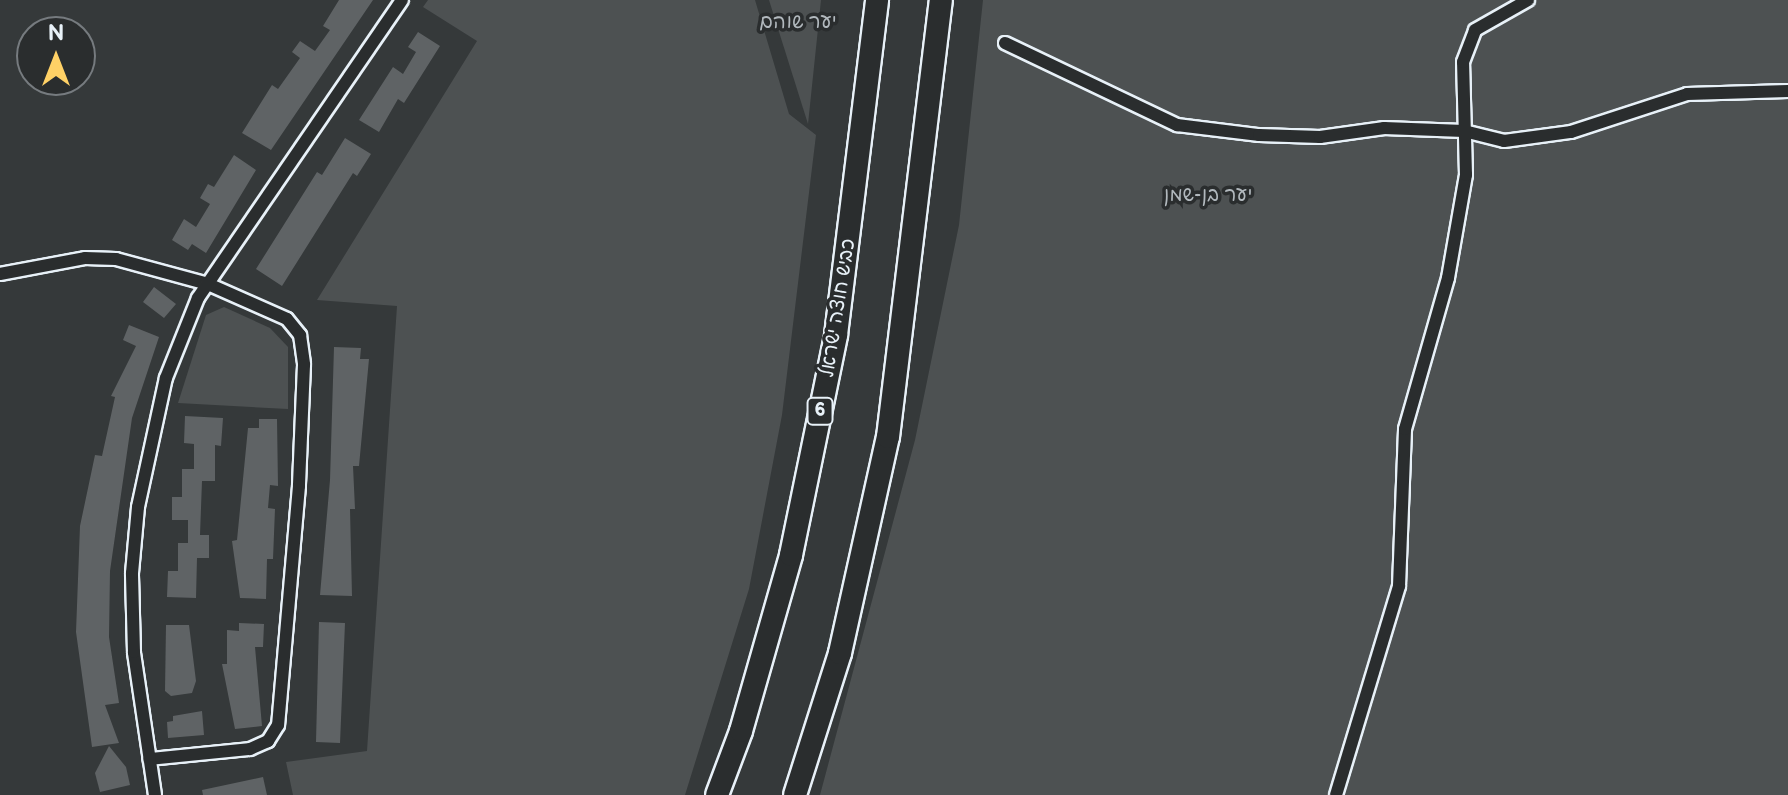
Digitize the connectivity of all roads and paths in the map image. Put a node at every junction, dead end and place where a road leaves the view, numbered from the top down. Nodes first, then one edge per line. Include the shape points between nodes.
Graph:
1 (402, 0) edge
2 (877, 0) edge
3 (941, 0) edge
4 (1528, 0) edge
5 (1005, 43) dead end
6 (1788, 91) edge
7 (1464, 131) junction
8 (0, 274) edge
9 (208, 284) junction
10 (149, 759) junction
11 (155, 795) edge
12 (717, 795) edge
13 (795, 795) edge
14 (1336, 795) edge

1 - 9 street
2 - 12 highway, כביש חוצה ישראל / 6 via 836,335 791,555 741,731
3 - 13 highway via 888,437 840,653
4 - 7 street via 1475,30 1463,62
5 - 7 street via 1177,125 1320,137 1384,128
6 - 7 street via 1687,94 1571,132 1518,139
7 - 14 street via 1466,175 1448,278 1405,429 1399,586
8 - 9 street via 100,258
9 - 10 street via 166,378 136,522 134,652
9 - 10 street via 287,319 302,343 299,486 280,712 274,735 260,745
10 - 11 street

